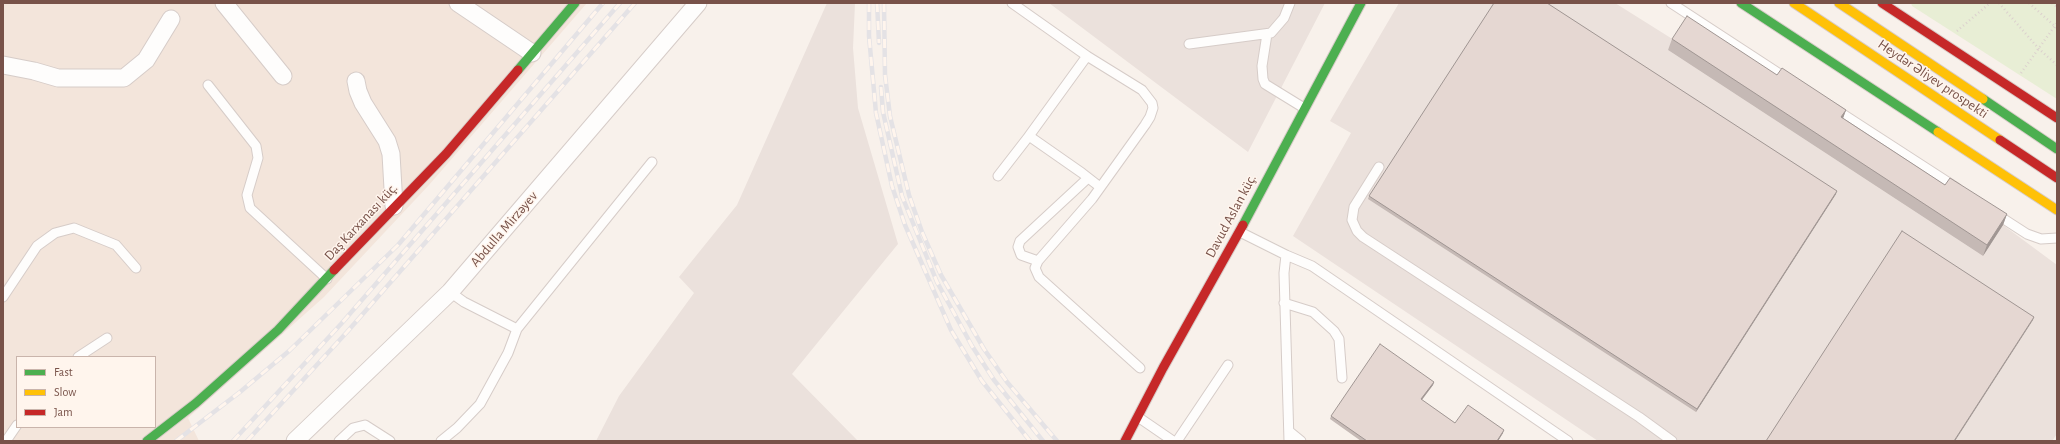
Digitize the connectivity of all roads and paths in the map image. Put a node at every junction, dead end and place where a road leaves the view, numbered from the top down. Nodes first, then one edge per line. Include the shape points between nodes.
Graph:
1 (224, 3) edge
2 (458, 3) edge
3 (575, 3) edge
4 (698, 3) edge
5 (1012, 3) edge
6 (1290, 3) edge
7 (1361, 3) edge
8 (1671, 3) edge
9 (1741, 3) edge
10 (1794, 3) edge
11 (1839, 3) edge
12 (1882, 3) edge
13 (1892, 3) edge
14 (1990, 3) edge
15 (1999, 3) edge
16 (2029, 3) edge
17 (2052, 3) edge
18 (2057, 7) edge
19 (171, 19) dead end
20 (1907, 20) junction
21 (2056, 26) edge
22 (1955, 33) dead end
23 (1267, 34) junction
24 (1189, 44) dead end
25 (2039, 49) junction
26 (532, 53) junction
27 (1087, 56) junction
28 (3, 65) edge
29 (2057, 65) edge
30 (2020, 75) dead end
31 (283, 76) dead end
32 (356, 81) dead end
33 (1796, 84) edge
34 (208, 85) dead end
35 (1829, 106) edge
36 (1304, 108) junction
37 (2057, 118) edge
38 (1029, 136) junction
39 (2057, 148) edge
40 (652, 162) dead end
41 (1379, 167) dead end
42 (998, 176) dead end
43 (1088, 178) junction
44 (2057, 178) edge
45 (1100, 187) junction
46 (1968, 195) edge
47 (394, 206) junction
48 (1987, 208) edge
49 (2057, 210) edge
50 (1240, 232) junction
51 (2057, 238) edge
52 (1286, 255) junction
53 (1038, 261) junction
54 (136, 268) dead end
55 (327, 279) junction
56 (450, 292) junction
57 (3, 296) edge
58 (1284, 303) junction
59 (517, 329) junction
60 (108, 338) dead end
61 (80, 356) edge
62 (1228, 365) dead end
63 (1140, 368) dead end
64 (1342, 378) dead end
65 (1138, 418) junction
66 (16, 426) edge
67 (1290, 436) edge
68 (6, 441) edge
69 (147, 441) edge
70 (295, 441) edge
71 (339, 441) edge
72 (390, 441) edge
73 (441, 441) edge
74 (1125, 441) edge
75 (1173, 441) edge
76 (1177, 441) edge
77 (1301, 441) edge
78 (1568, 441) edge
79 (1672, 441) edge

1 - 31 street
2 - 26 street
3 - 26 main road, Daş Karxanası küç.
4 - 56 street, Abdulla Mirzəyev
5 - 27 lane
6 - 23 lane via 1277,28
7 - 36 main road, Davud Aslan küç.
8 - 33 lane
9 - 49 main road
10 - 44 main road, Heydər Əliyev prospekti
11 - 39 main road, Heydər Əliyev prospekti
12 - 20 main road
13 - 20 main road
14 - 22 path
15 - 25 path
16 - 21 path
17 - 18 path
19 - 28 street via 146,60 124,78 58,78
20 - 37 main road
21 - 25 path
23 - 24 lane
23 - 36 lane via 1262,66 1265,84
25 - 29 path
25 - 30 path
26 - 47 main road, Daş Karxanası küç. via 446,154
27 - 38 lane
27 - 45 lane via 1142,90 1150,99 1153,108 1145,125
32 - 47 street via 363,103 387,141 391,154
34 - 55 lane via 256,146 258,158 247,196 250,208
35 - 46 lane
36 - 50 main road, Davud Aslan küç.
38 - 42 lane
38 - 43 lane
40 - 59 lane
41 - 79 lane via 1354,207 1352,220 1363,238
43 - 45 lane
43 - 53 lane via 1020,241 1018,247 1021,255
45 - 53 lane
47 - 55 main road, Daş Karxanası küç.
48 - 51 lane via 2027,234 2041,239
50 - 52 lane
50 - 65 main road, Davud Aslan küç.
52 - 58 lane
52 - 78 lane via 1312,266
53 - 63 lane via 1035,268 1039,277
54 - 57 lane via 116,245 74,228 55,232 37,246
55 - 69 main road, Daş Karxanası küç. via 278,330 196,403
56 - 59 lane
56 - 70 street, Abdulla Mirzəyev
58 - 64 lane via 1313,312 1334,331 1339,339
58 - 67 lane
59 - 73 lane via 508,353 480,404
60 - 61 lane
62 - 76 lane
65 - 74 main road, Davud Aslan küç.
65 - 75 lane
66 - 68 lane
67 - 77 lane
71 - 72 lane via 353,428 365,425

